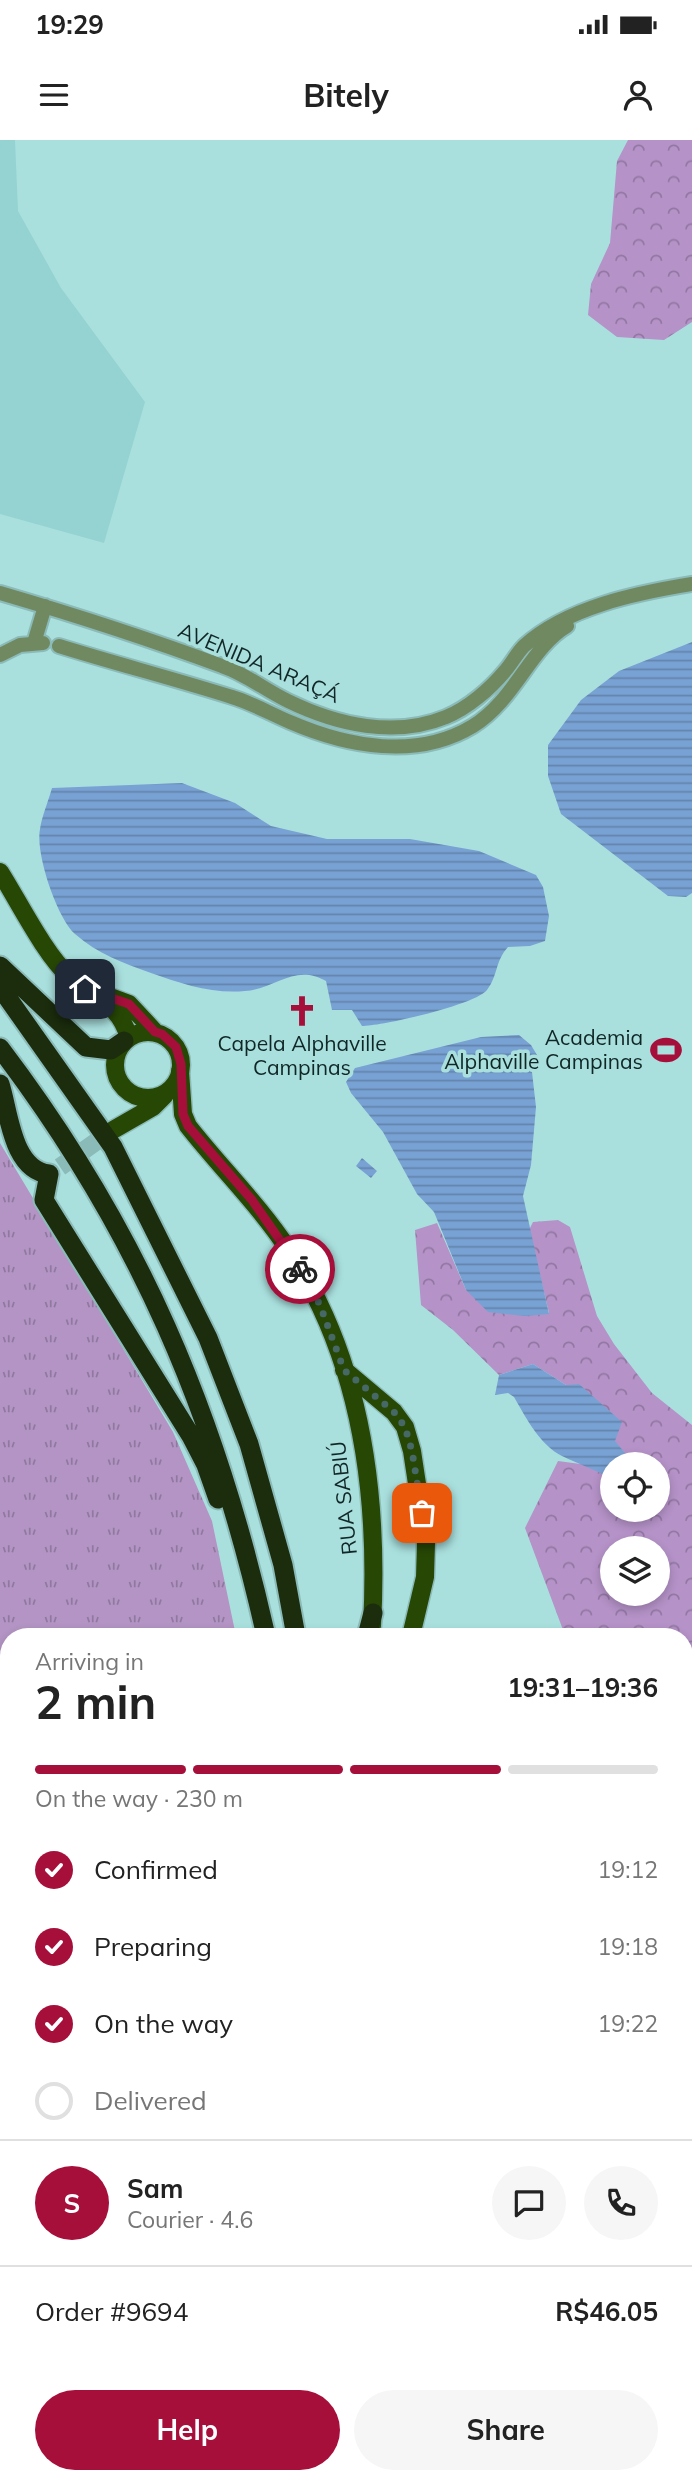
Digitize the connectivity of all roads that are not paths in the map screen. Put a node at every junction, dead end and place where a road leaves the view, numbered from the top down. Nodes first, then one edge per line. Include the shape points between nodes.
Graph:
1 (692, 584) edge
2 (0, 593) edge
3 (45, 606) junction
4 (595, 608) junction
5 (59, 646) dead end
6 (0, 655) edge
7 (516, 656) junction
8 (525, 674) junction
9 (449, 715) junction
10 (455, 736) junction
11 (0, 872) edge
12 (0, 966) edge
13 (0, 987) edge
14 (85, 989) junction
15 (155, 1032) junction
16 (127, 1040) junction
17 (0, 1048) edge
18 (180, 1071) junction
19 (0, 1084) edge
20 (122, 1086) junction
21 (167, 1092) junction
22 (344, 1370) junction
23 (373, 1613) joint
24 (261, 1628) edge
25 (262, 1628) edge
26 (295, 1628) edge
27 (370, 1628) edge
28 (413, 1628) edge

1 - 4 street, AVENIDA ARAÇÁ
2 - 3 street, AVENIDA ARAÇÁ
3 - 6 street via 38,643 20,645
3 - 9 street, AVENIDA ARAÇÁ via 227,667 287,701 358,725 388,729 421,726
4 - 7 street, AVENIDA ARAÇÁ via 551,626
4 - 8 street, AVENIDA ARAÇÁ via 555,635
5 - 10 street, AVENIDA ARAÇÁ via 236,698 293,724 371,746 405,748
7 - 8 street
7 - 9 street, AVENIDA ARAÇÁ via 480,695
8 - 10 street, AVENIDA ARAÇÁ via 503,701
9 - 10 street
11 - 14 main road via 54,958
12 - 16 highway via 86,1047 110,1050
13 - 26 highway via 113,1147 208,1338 249,1444 283,1566
14 - 15 main road via 129,1004
14 - 16 main road via 123,1018
15 - 16 main road
15 - 18 main road via 176,1047
16 - 20 main road via 118,1049 115,1068
17 - 25 highway via 84,1169 146,1278 218,1454 250,1563
18 - 21 main road
18 - 22 main road, RUA SABIÚ via 188,1126 288,1249 320,1305
19 - 24 highway via 20,1153 33,1170 54,1170 44,1200 206,1465
20 - 21 main road via 139,1097
20 - 21 main road via 125,1103 115,1129 153,1107
22 - 23 main road, RUA SABIÚ via 372,1503
22 - 28 main road via 394,1412 405,1427 412,1451 426,1543 425,1577
23 - 27 highway

